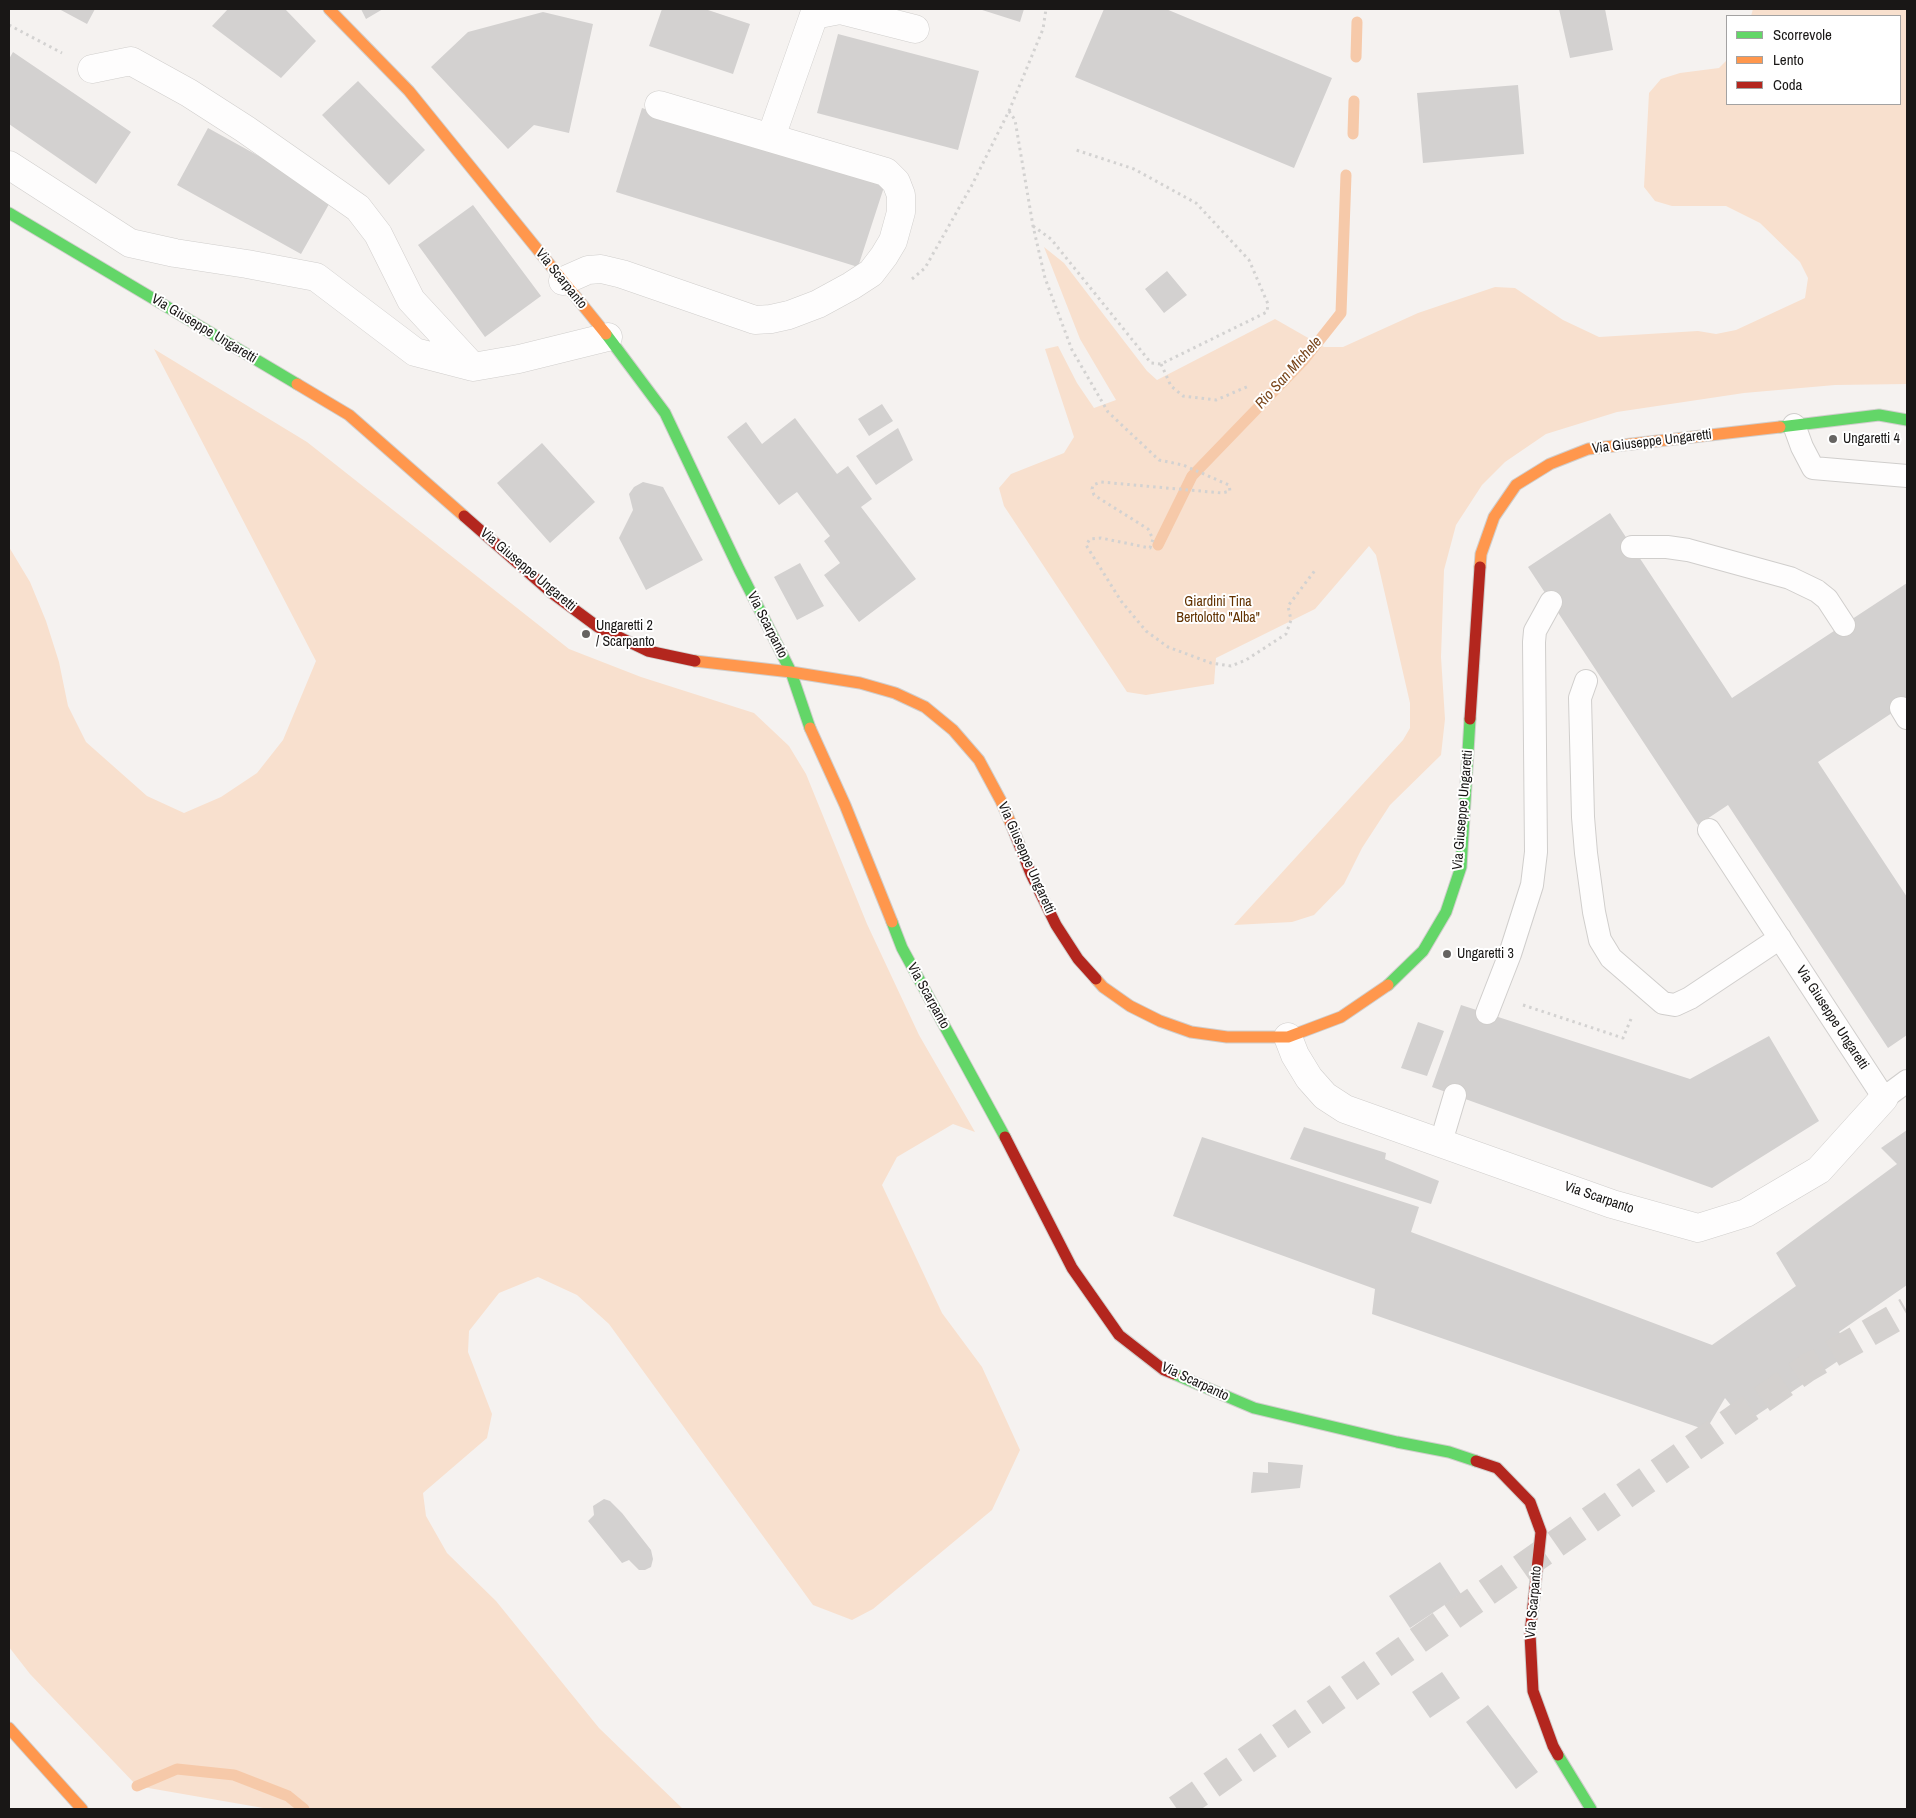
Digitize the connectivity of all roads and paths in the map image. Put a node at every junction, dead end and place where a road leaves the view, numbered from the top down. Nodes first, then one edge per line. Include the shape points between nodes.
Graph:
1 (329, 9) edge
2 (1046, 9) edge
3 (812, 12) edge
4 (9, 25) edge
5 (915, 29) dead end
6 (92, 69) joint
7 (659, 104) dead end
8 (1010, 111) junction
9 (771, 137) junction
10 (1073, 149) dead end
11 (9, 165) edge
12 (9, 213) edge
13 (1032, 226) junction
14 (563, 281) junction
15 (907, 284) dead end
16 (608, 337) junction
17 (1161, 364) junction
18 (472, 367) junction
19 (1249, 386) dead end
20 (1907, 420) edge
21 (1794, 425) junction
22 (1907, 476) edge
23 (1637, 554) dead end
24 (1316, 569) dead end
25 (1554, 608) dead end
26 (1851, 620) dead end
27 (791, 672) junction
28 (1586, 681) dead end
29 (1709, 830) dead end
30 (1780, 938) junction
31 (1490, 1004) joint
32 (1288, 1037) junction
33 (1623, 1038) dead end
34 (1907, 1081) edge
35 (1455, 1095) dead end
36 (1884, 1098) junction
37 (1442, 1142) junction
38 (9, 1728) edge
39 (82, 1809) edge
40 (1591, 1809) edge

1 - 14 street, Via Scarpanto via 409,91
2 - 8 path via 1043,29
3 - 5 street via 840,10
3 - 9 street
4 - 6 path
6 - 18 street via 132,61 245,129 358,208 378,234 411,300
7 - 9 street
8 - 13 path via 1015,120
8 - 15 path via 925,268
9 - 14 street via 886,172 896,182 901,195 901,212 892,241 871,273 811,307 789,315 756,320 601,269 588,270
10 - 17 path via 1134,169 1196,203 1249,260 1268,304 1267,312
11 - 18 street via 130,243 175,254 316,276 415,352
12 - 27 street, Via Giuseppe Ungaretti via 349,415 552,593 598,627 656,653 698,662
13 - 17 path via 1051,240 1151,363
13 - 24 path via 1045,278 1072,350 1108,412 1160,460 1183,465 1229,485 1230,491 1222,493 1101,482 1093,485 1094,495 1148,529 1153,539 1150,548 1101,538 1090,539 1086,545 1121,601 1146,631 1168,648 1211,663 1231,666 1286,634 1291,620 1288,606
14 - 16 street, Via Scarpanto
16 - 18 street
16 - 27 street, Via Scarpanto via 665,413
17 - 19 path via 1171,386 1183,396 1216,400
20 - 21 street, Via Giuseppe Ungaretti via 1878,415
21 - 22 lane via 1813,468
21 - 32 street, Via Giuseppe Ungaretti via 1588,449 1550,464 1516,485 1494,517 1481,554 1461,867 1446,912 1423,950 1384,989 1341,1017
23 - 26 lane via 1667,547 1706,554 1790,578 1817,591
25 - 31 lane via 1535,631 1536,852 1532,885
27 - 32 street, Via Giuseppe Ungaretti via 895,693 925,706 953,730 979,760 1001,801 1056,925 1078,959 1103,987 1130,1006 1191,1032 1227,1037
27 - 40 street, Via Scarpanto via 806,720 845,806 902,948 1004,1134 1072,1268 1119,1335 1164,1370 1254,1408 1449,1452 1497,1468 1530,1502 1541,1532 1530,1634 1533,1691 1553,1746
28 - 30 lane via 1580,698 1586,853 1600,940 1611,958 1662,1002 1675,1005
29 - 30 lane, Via Giuseppe Ungaretti
30 - 36 lane, Via Giuseppe Ungaretti
31 - 33 path
32 - 37 street, Via Scarpanto via 1309,1078 1325,1096 1345,1109
34 - 36 lane, Via Scarpanto
35 - 37 lane
36 - 37 street, Via Scarpanto via 1819,1170 1746,1213 1698,1228 1612,1204
38 - 39 street

